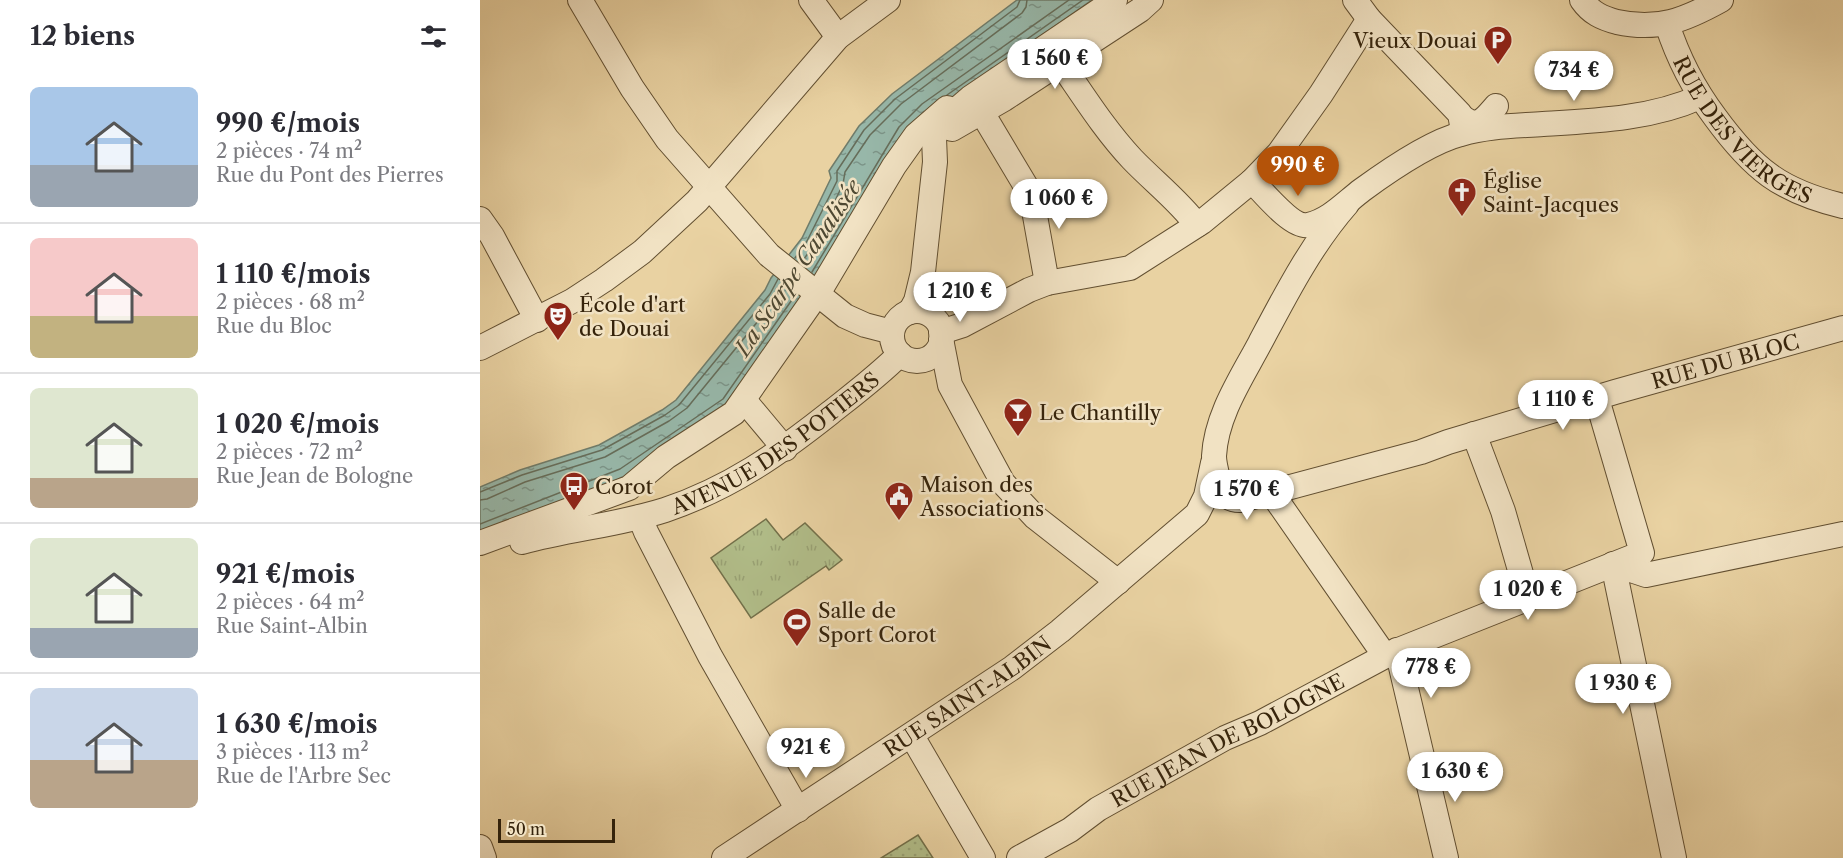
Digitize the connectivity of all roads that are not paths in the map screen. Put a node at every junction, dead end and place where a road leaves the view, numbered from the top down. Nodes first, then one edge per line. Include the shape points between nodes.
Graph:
1 (580, 0) edge
2 (811, 0) edge
3 (888, 0) edge
4 (1115, 0) edge
5 (1151, 0) edge
6 (1582, 0) edge
7 (1720, 0) edge
8 (1362, 9) edge
9 (1667, 24) junction
10 (838, 37) junction
11 (1060, 62) junction
12 (1700, 97) junction
13 (954, 110) junction
14 (981, 111) junction
15 (1460, 124) junction
16 (935, 162) junction
17 (1252, 182) junction
18 (708, 187) junction
19 (1347, 204) junction
20 (1843, 206) edge
21 (480, 219) edge
22 (1197, 225) junction
23 (923, 272) junction
24 (1047, 284) junction
25 (816, 294) junction
26 (910, 312) junction
27 (537, 320) junction
28 (1843, 328) edge
29 (939, 330) junction
30 (480, 348) edge
31 (902, 349) junction
32 (950, 386) junction
33 (1597, 399) junction
34 (744, 400) junction
35 (1474, 434) junction
36 (785, 449) junction
37 (1214, 457) junction
38 (1271, 492) junction
39 (640, 517) junction
40 (1843, 534) edge
41 (480, 543) edge
42 (480, 557) edge
43 (1613, 564) junction
44 (1118, 582) junction
45 (1528, 598) junction
46 (1391, 653) junction
47 (912, 736) junction
48 (798, 810) junction
49 (480, 847) edge
50 (484, 858) edge
51 (724, 858) edge
52 (983, 858) edge
53 (1019, 858) edge
54 (1446, 858) edge
55 (1674, 858) edge

1 - 18 street via 643,105
2 - 10 street
3 - 10 street
4 - 13 street
5 - 11 street
6 - 9 street via 1606,19 1638,25
7 - 9 street
8 - 15 street
8 - 17 street via 1297,129
9 - 12 street, RUE DES VIERGES
10 - 18 street
11 - 14 street
11 - 22 street via 1107,130
12 - 15 street via 1611,120 1527,125 1493,117
12 - 20 street, RUE DES VIERGES via 1740,151 1766,173 1801,193
13 - 16 street via 934,138
13 - 25 street via 947,108 916,135
14 - 16 street via 948,132
14 - 24 street via 1027,188
15 - 19 street
16 - 23 street
17 - 19 street via 1302,225 1314,223
17 - 22 street
18 - 25 street via 778,264
18 - 27 street via 687,212 634,258
19 - 37 street via 1298,273 1236,388 1221,422
21 - 27 street
22 - 24 street via 1130,268
23 - 26 street
23 - 29 street via 927,298
24 - 29 street via 963,326
25 - 31 street
25 - 34 street
26 - 29 street via 926,313
26 - 31 street via 898,320
27 - 30 street
28 - 33 street, RUE DU BLOC
29 - 31 street via 937,350 932,356 925,359
29 - 32 street
31 - 32 street
31 - 36 street, AVENUE DES POTIERS via 880,373
32 - 44 street via 1008,489 1035,517
33 - 35 street, RUE DU BLOC
33 - 43 street, RUE JEAN DE BOLOGNE via 1642,553
34 - 36 street
34 - 41 street via 734,413 666,457 629,488
35 - 38 street, RUE DU BLOC
35 - 45 street via 1503,511
36 - 39 street, AVENUE DES POTIERS via 720,488
37 - 38 street, RUE DU BLOC via 1220,486 1227,497 1236,501
37 - 44 street, RUE SAINT-ALBIN via 1206,496 1197,514
38 - 46 street
39 - 42 street, AVENUE DES POTIERS via 547,535
39 - 48 street via 737,706
40 - 43 street via 1646,575
43 - 45 street, RUE JEAN DE BOLOGNE
43 - 55 street
44 - 47 street, RUE SAINT-ALBIN via 1012,668
45 - 46 street, RUE JEAN DE BOLOGNE
46 - 53 street, RUE JEAN DE BOLOGNE via 1225,738
46 - 54 street
47 - 48 street, RUE SAINT-ALBIN
47 - 52 street
48 - 51 street, RUE SAINT-ALBIN
49 - 50 street

